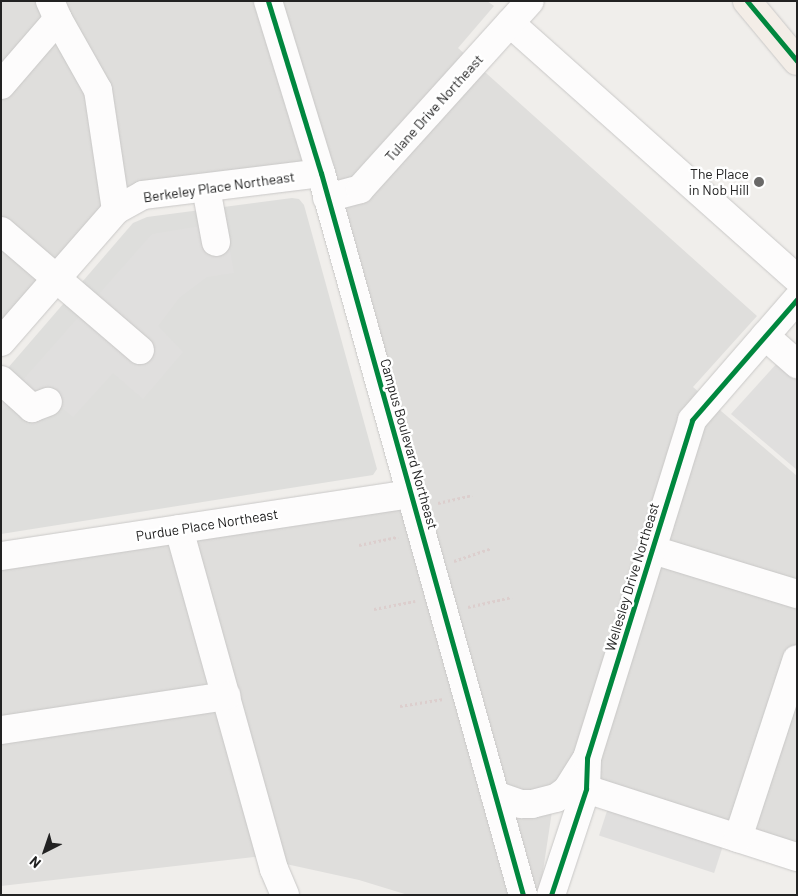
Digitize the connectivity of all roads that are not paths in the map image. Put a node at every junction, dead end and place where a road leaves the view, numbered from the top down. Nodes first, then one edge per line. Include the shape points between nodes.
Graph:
1 (268, 1) edge
2 (530, 1) edge
3 (747, 1) edge
4 (54, 10) edge
5 (510, 23) junction
6 (797, 61) edge
7 (1, 85) edge
8 (324, 186) junction
9 (206, 188) junction
10 (116, 210) junction
11 (1, 231) edge
12 (216, 242) dead end
13 (58, 278) junction
14 (797, 279) edge
15 (797, 299) edge
16 (764, 336) junction
17 (1, 342) edge
18 (140, 350) dead end
19 (797, 364) edge
20 (5, 392) edge
21 (48, 402) dead end
22 (423, 499) junction
23 (179, 529) junction
24 (653, 550) junction
25 (1, 556) edge
26 (797, 594) edge
27 (797, 659) edge
28 (226, 696) junction
29 (1, 730) edge
30 (587, 758) junction
31 (586, 790) junction
32 (495, 795) junction
33 (738, 838) junction
34 (797, 857) edge
35 (285, 895) edge
36 (523, 895) edge
37 (551, 895) edge

1 - 8 street, Campus Boulevard Northeast
2 - 5 street, Tulane Drive Northeast
3 - 6 main road
4 - 7 street
4 - 10 street via 98,90
5 - 8 street, Tulane Drive Northeast via 360,189
5 - 14 street
8 - 9 street, Berkeley Place Northeast
8 - 22 street, Campus Boulevard Northeast
9 - 10 street, Berkeley Place Northeast via 143,195
9 - 12 street
10 - 13 street, Berkeley Place Northeast
11 - 13 street
13 - 17 street, Berkeley Place Northeast
13 - 18 street
15 - 16 street, Wellesley Drive Northeast
16 - 19 street
16 - 24 street, Wellesley Drive Northeast via 692,420
20 - 21 street via 32,408
22 - 23 street, Purdue Place Northeast
22 - 32 street, Campus Boulevard Northeast
23 - 25 street, Purdue Place Northeast
23 - 28 street
24 - 26 street
24 - 30 street, Wellesley Drive Northeast
27 - 33 street
28 - 29 street
28 - 35 street via 274,869
30 - 31 street, Wellesley Drive Northeast
30 - 32 street via 567,790 556,798 521,804
31 - 33 street
31 - 37 street, Wellesley Drive Northeast
32 - 36 street, Campus Boulevard Northeast
33 - 34 street

